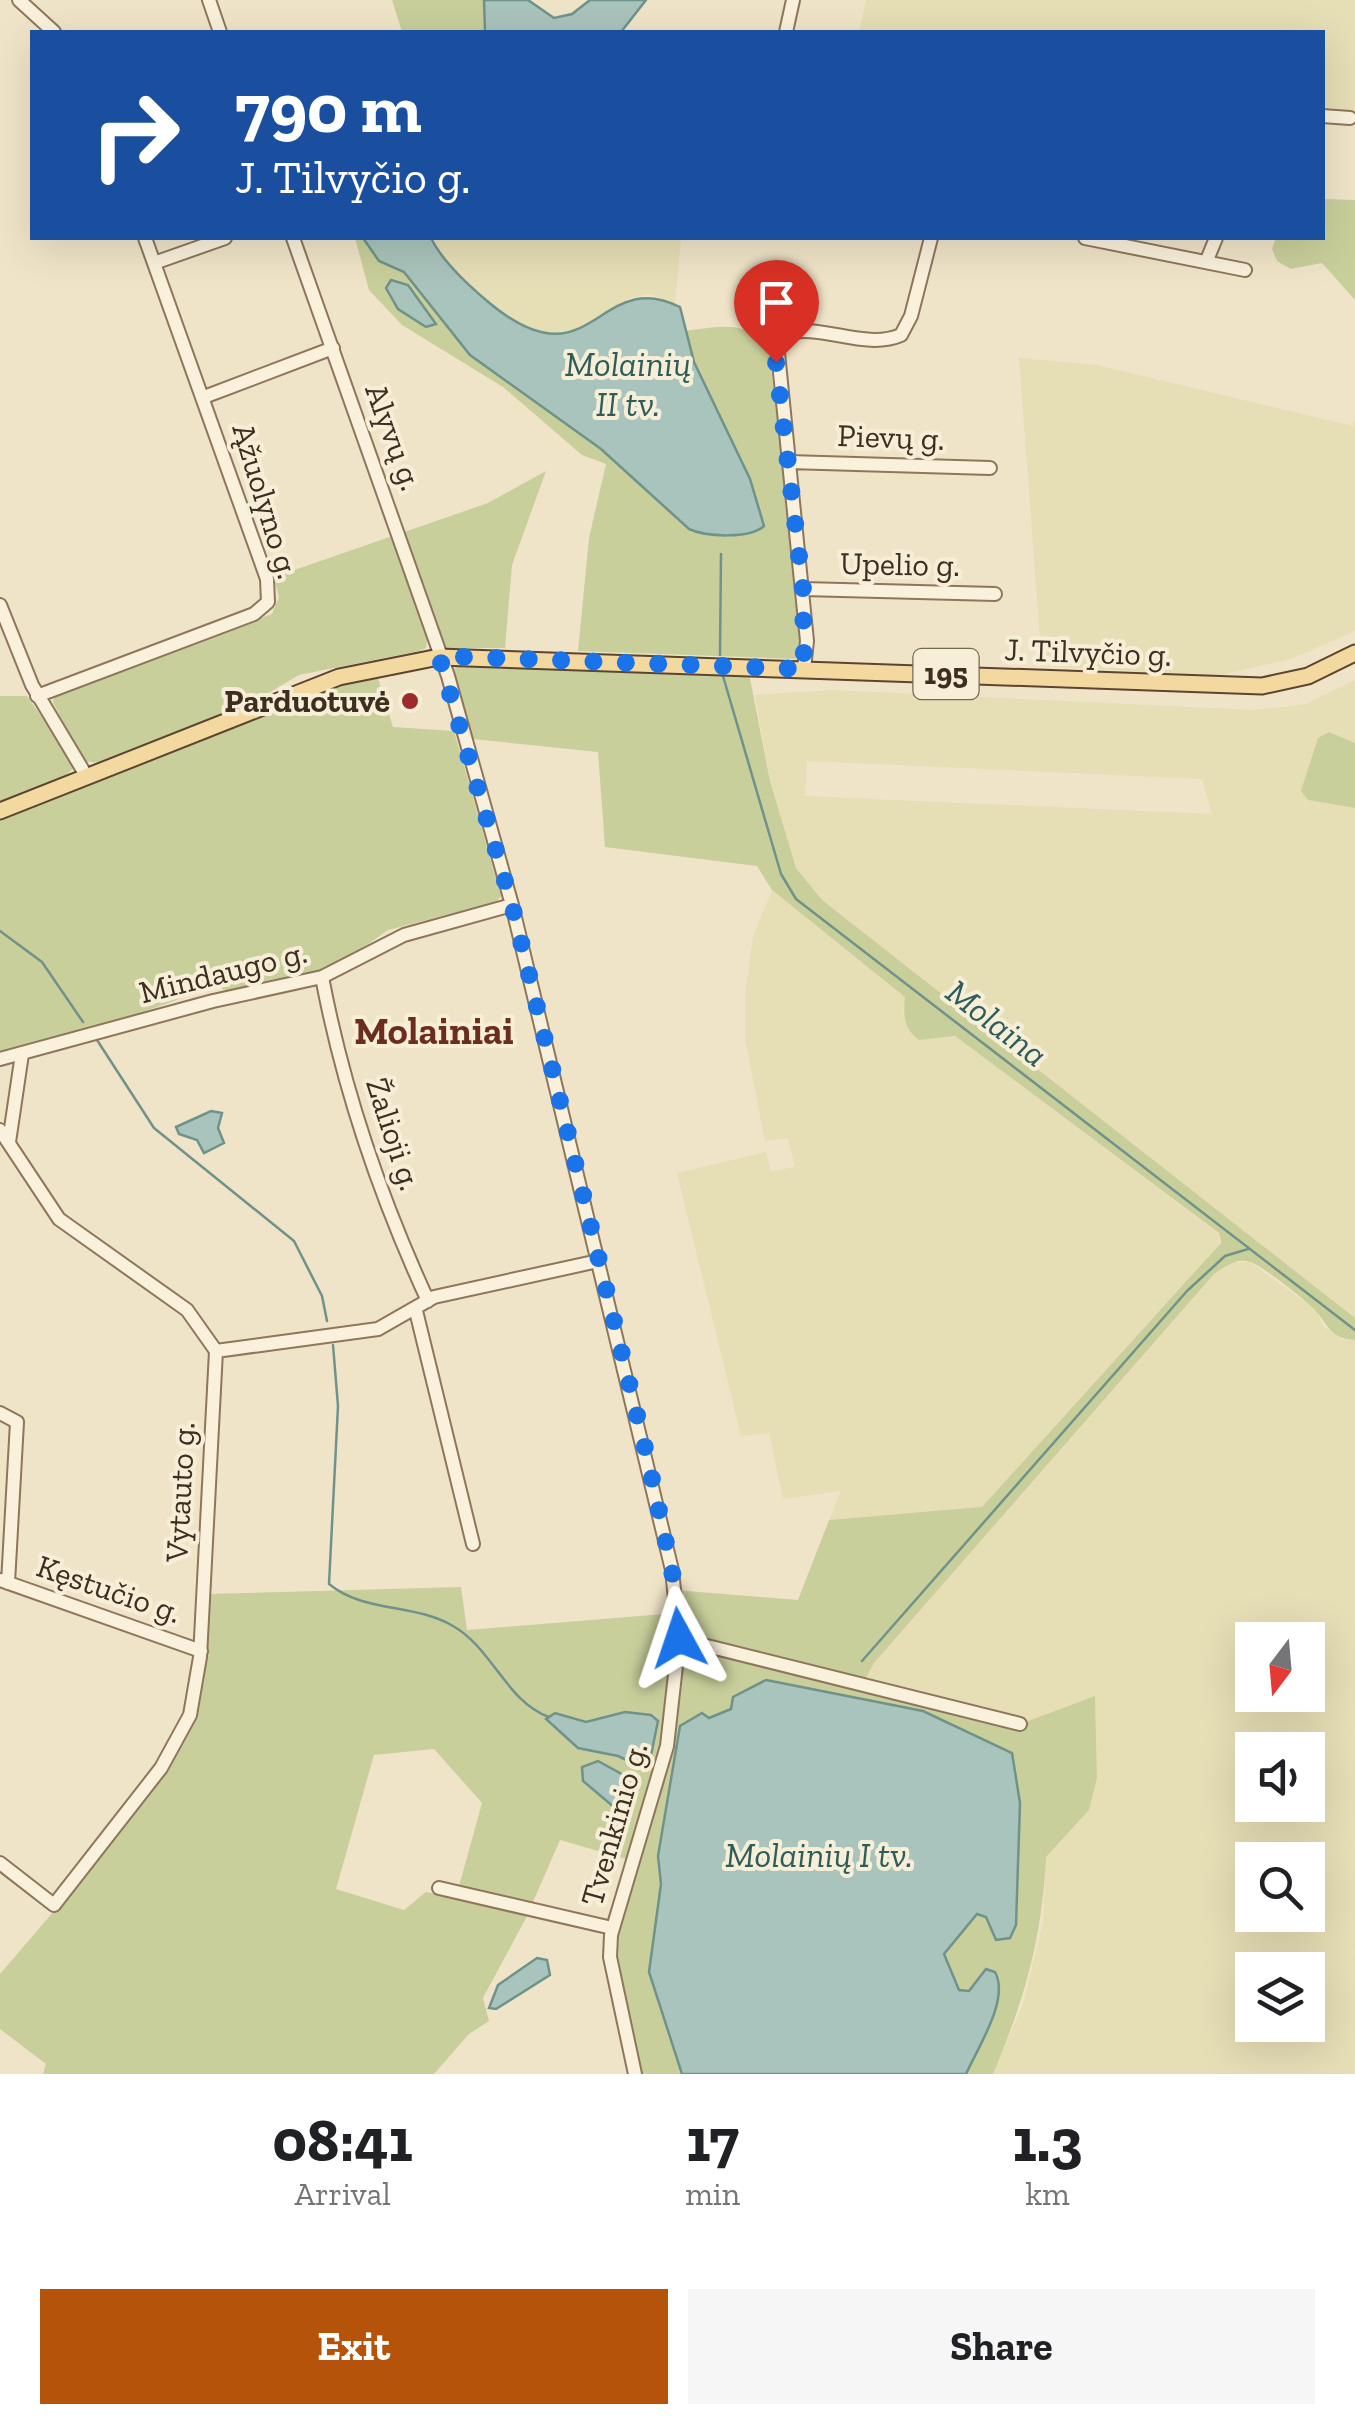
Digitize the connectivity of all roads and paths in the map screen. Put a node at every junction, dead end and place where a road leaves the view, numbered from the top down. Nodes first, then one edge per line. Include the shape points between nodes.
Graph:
1 (18, 0) edge
2 (209, 0) edge
3 (793, 0) edge
4 (52, 30) edge
5 (219, 30) edge
6 (786, 30) edge
7 (1325, 116) edge
8 (1350, 118) dead end
9 (146, 240) edge
10 (218, 240) edge
11 (294, 240) edge
12 (930, 240) edge
13 (1096, 240) edge
14 (1215, 240) edge
15 (1207, 260) junction
16 (154, 263) junction
17 (1245, 270) dead end
18 (334, 348) junction
19 (204, 397) junction
20 (790, 462) junction
21 (990, 468) dead end
22 (803, 589) junction
23 (995, 594) dead end
24 (0, 605) edge
25 (1355, 653) edge
26 (439, 656) junction
27 (804, 669) junction
28 (38, 696) junction
29 (87, 776) junction
30 (0, 811) edge
31 (512, 905) junction
32 (322, 978) junction
33 (22, 1054) junction
34 (0, 1059) edge
35 (4, 1136) edge
36 (598, 1261) junction
37 (428, 1302) junction
38 (416, 1310) junction
39 (216, 1351) junction
40 (0, 1414) edge
41 (473, 1544) dead end
42 (4, 1581) edge
43 (679, 1638) junction
44 (200, 1650) junction
45 (1020, 1724) dead end
46 (0, 1863) edge
47 (440, 1888) dead end
48 (612, 1928) junction
49 (634, 2074) edge

1 - 4 street
2 - 5 street
3 - 6 street
7 - 8 street
9 - 16 street, Ąžuolyno g.
10 - 16 street
11 - 18 street, Alyvų g.
12 - 20 street via 901,334 874,339 799,331 780,338 776,362
13 - 15 street
14 - 15 street
15 - 17 street
16 - 19 street, Ąžuolyno g.
18 - 19 street
18 - 26 street, Alyvų g.
19 - 28 street, Ąžuolyno g. via 268,602 254,614
20 - 21 street, Pievų g.
20 - 22 street
22 - 23 street, Upelio g.
22 - 27 street
24 - 28 street
25 - 27 main road, J. Tilvyčio g. / 195 via 1308,676 1262,686
26 - 27 main road, J. Tilvyčio g. / 195
26 - 29 main road, J. Tilvyčio g. / 195 via 339,678
26 - 31 street, Tvenkinio g.
28 - 29 street
29 - 30 main road, J. Tilvyčio g. / 195
31 - 32 street, Mindaugo g. via 404,935
31 - 36 street, Tvenkinio g.
32 - 33 street, Mindaugo g.
32 - 37 street, Žalioji g. via 384,1198
33 - 34 street, Mindaugo g.
33 - 35 street
35 - 39 street via 59,1219 187,1310
36 - 37 street
36 - 43 street, Tvenkinio g. via 672,1570
37 - 38 street
38 - 39 street via 378,1328
38 - 41 street
39 - 44 street, Vytauto g.
40 - 42 street via 17,1422
42 - 44 street, Kęstučio g.
43 - 45 street
43 - 48 street, Tvenkinio g. via 661,1772
44 - 46 street, Vytauto g. via 190,1715 178,1744 54,1905
47 - 48 street
48 - 49 street, Tvenkinio g. via 610,1957

